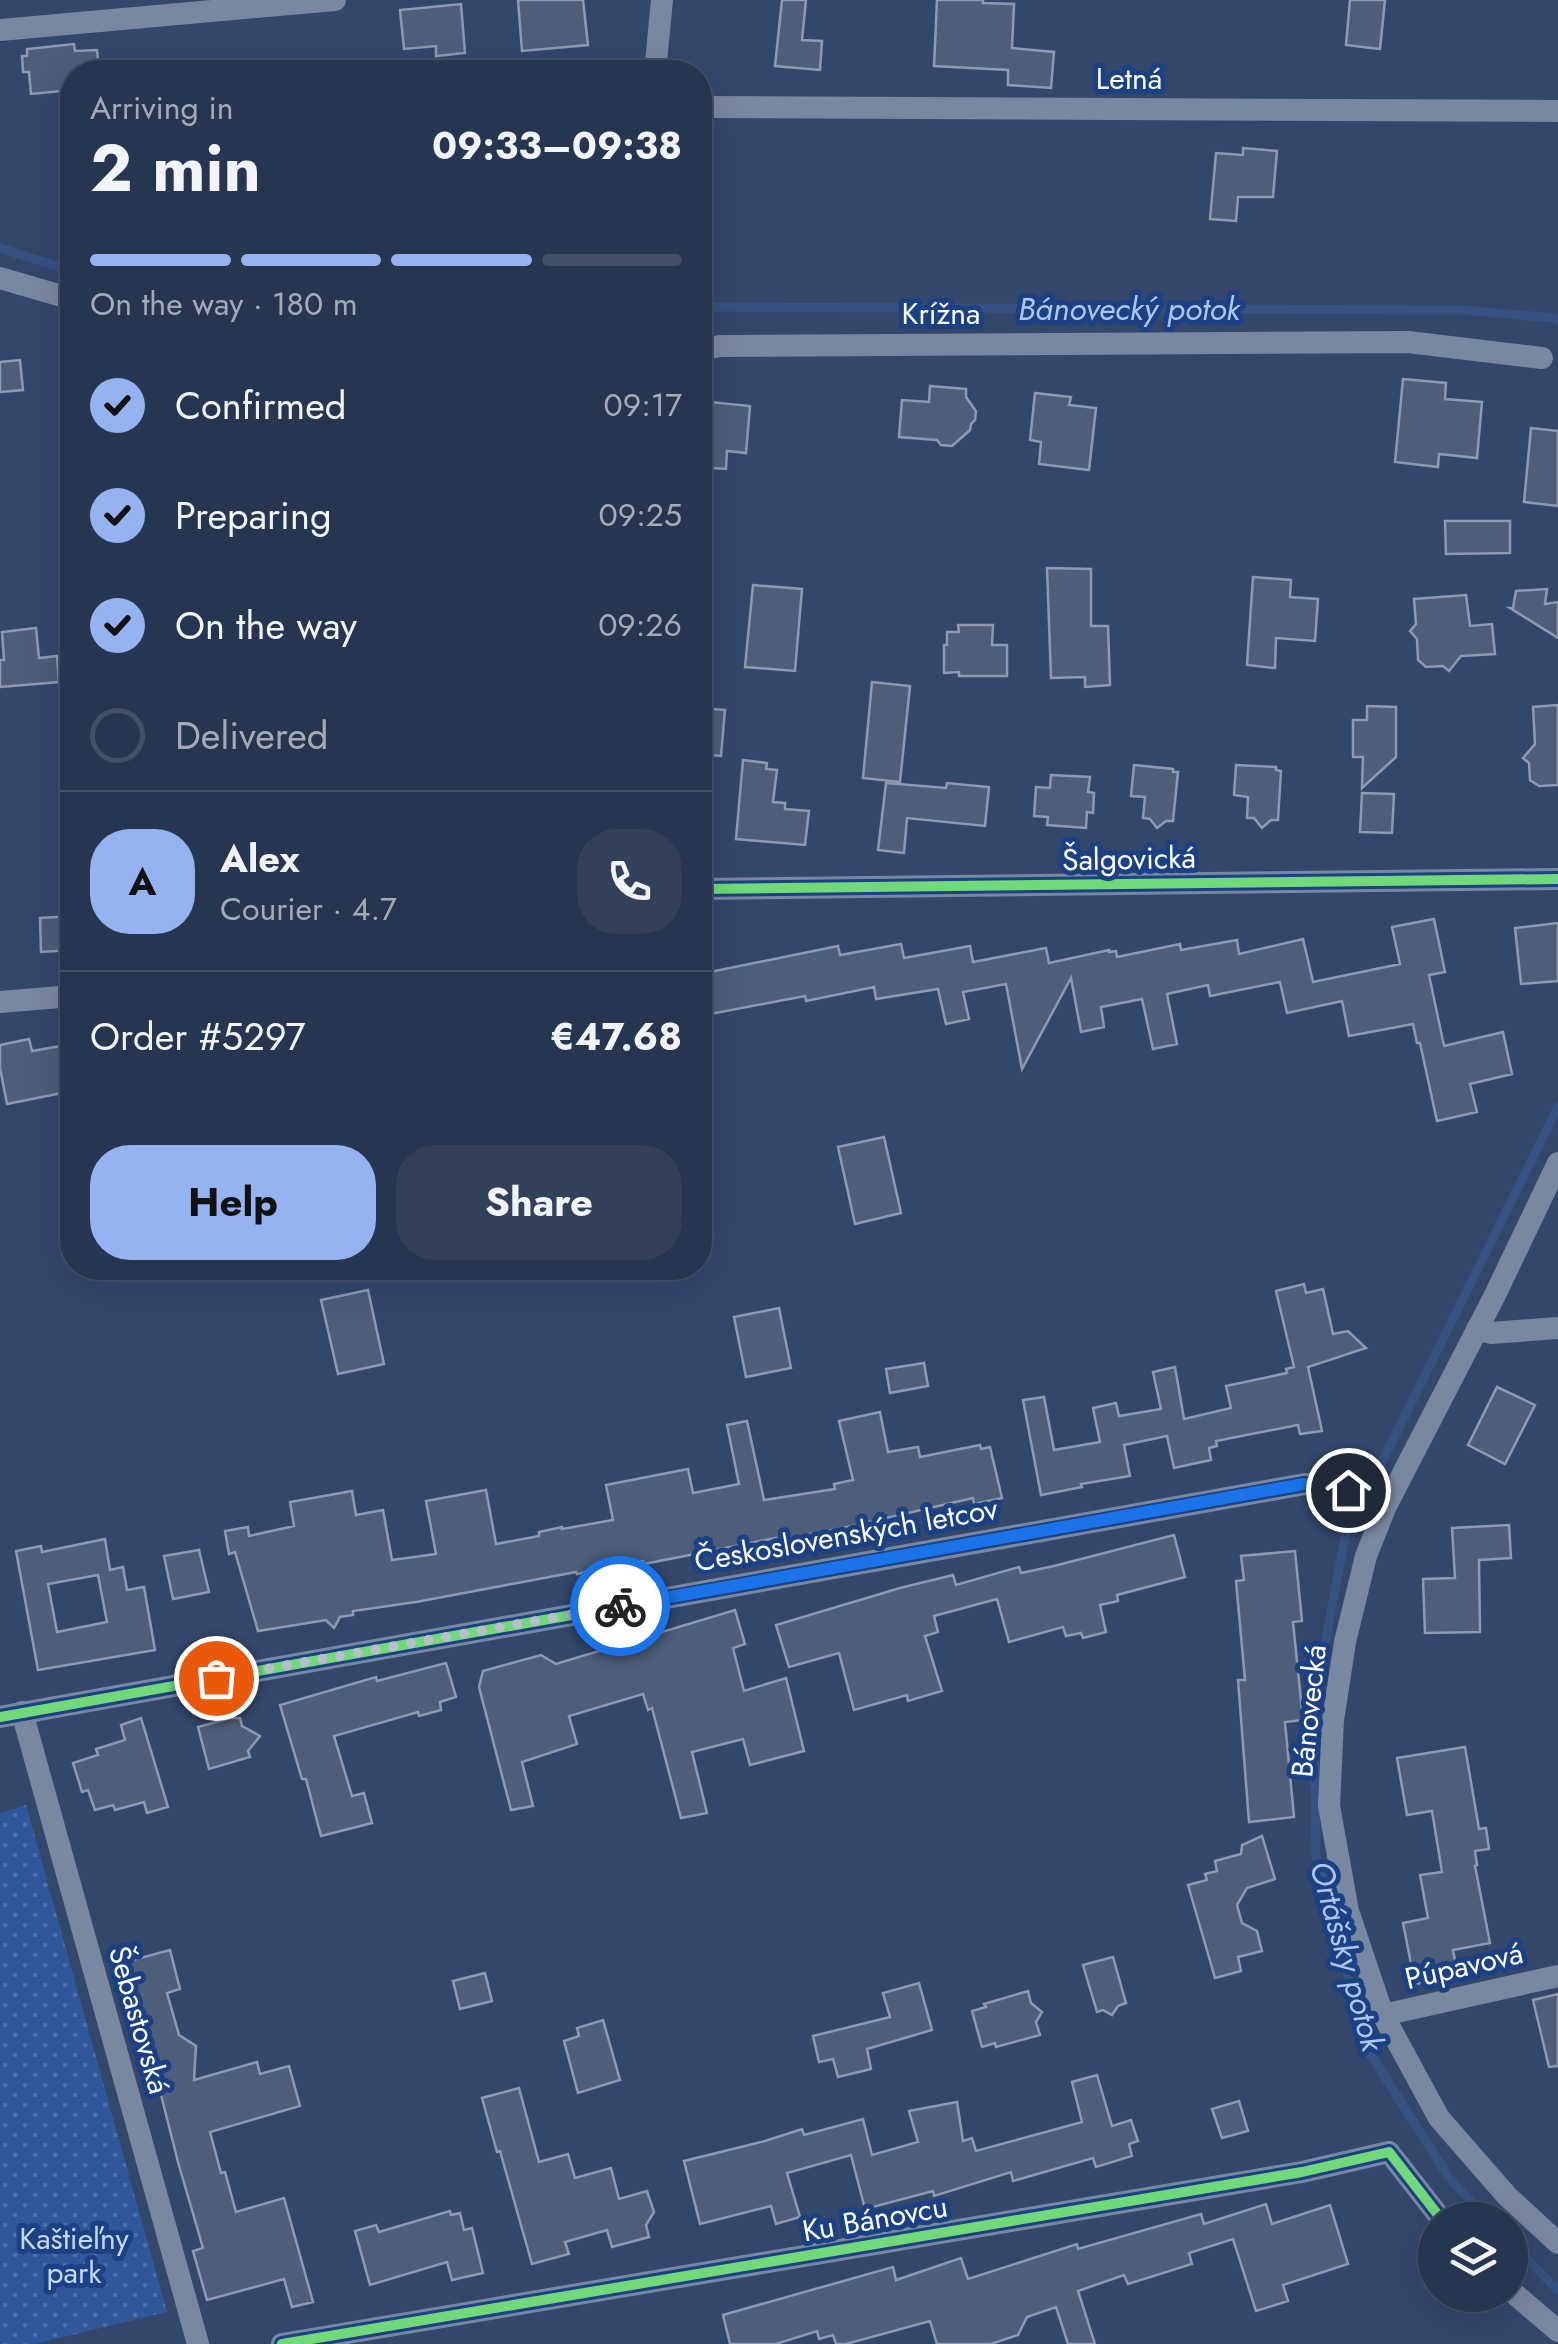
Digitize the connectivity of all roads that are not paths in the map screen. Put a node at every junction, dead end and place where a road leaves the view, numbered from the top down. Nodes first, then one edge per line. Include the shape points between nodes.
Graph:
1 (335, 0) edge
2 (662, 0) edge
3 (0, 30) edge
4 (656, 60) edge
5 (712, 107) edge
6 (1558, 112) edge
7 (0, 278) edge
8 (60, 296) edge
9 (712, 348) edge
10 (1542, 358) dead end
11 (1558, 879) edge
12 (712, 889) edge
13 (60, 997) edge
14 (0, 1002) edge
15 (1558, 1164) edge
16 (1558, 1328) edge
17 (1477, 1329) junction
18 (1348, 1490) dead end
19 (11, 1714) edge
20 (1558, 1976) edge
21 (1383, 2015) junction
22 (1428, 2202) edge
23 (1558, 2243) edge
24 (1528, 2305) edge
25 (1558, 2331) edge
26 (198, 2344) edge
27 (282, 2344) edge

1 - 3 street
2 - 4 street
5 - 6 street, Letná
7 - 8 street
9 - 10 street, Krížna via 1408,342
11 - 12 street, Šalgovická
13 - 14 street
15 - 17 street, Bánovecká
16 - 17 street via 1491,1334
17 - 21 street, Bánovecká via 1366,1556 1333,1720 1330,1806 1348,1911
18 - 19 street, Československých letcov via 1304,1484
19 - 26 street, Šebastovská
20 - 21 street, Púpavová
21 - 23 street, Bánovecká via 1439,2118
22 - 27 street, Ku Bánovcu via 1390,2152 1283,2176
24 - 25 street

